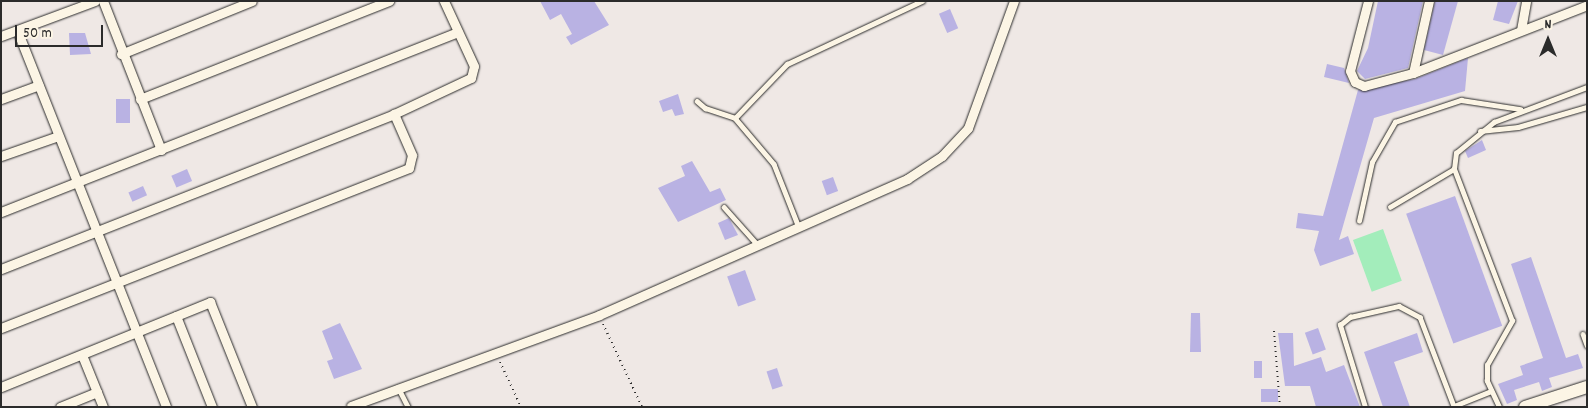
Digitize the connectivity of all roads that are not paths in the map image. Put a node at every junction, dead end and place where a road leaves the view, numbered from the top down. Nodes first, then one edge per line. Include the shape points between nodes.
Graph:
1 (95, 1) edge
2 (103, 1) edge
3 (252, 1) edge
4 (389, 1) edge
5 (444, 1) edge
6 (922, 1) edge
7 (1014, 1) edge
8 (1368, 1) edge
9 (1429, 1) edge
10 (1526, 1) edge
11 (1587, 5) edge
12 (17, 30) junction
13 (1521, 30) junction
14 (458, 32) junction
15 (1, 36) edge
16 (121, 54) junction
17 (1414, 73) junction
18 (39, 85) junction
19 (1587, 87) edge
20 (1, 99) edge
21 (140, 99) junction
22 (697, 101) dead end
23 (1587, 107) edge
24 (1520, 109) junction
25 (394, 114) junction
26 (736, 118) junction
27 (1479, 131) junction
28 (58, 136) junction
29 (161, 150) junction
30 (1, 156) edge
31 (1454, 169) junction
32 (77, 183) junction
33 (724, 207) dead end
34 (1390, 207) dead end
35 (1, 212) edge
36 (1358, 221) dead end
37 (798, 225) junction
38 (96, 231) junction
39 (757, 244) junction
40 (1, 268) edge
41 (115, 282) junction
42 (176, 316) junction
43 (1, 328) edge
44 (136, 333) junction
45 (1583, 334) dead end
46 (1587, 345) edge
47 (82, 355) junction
48 (398, 386) junction
49 (1, 387) edge
50 (1587, 387) edge
51 (1491, 390) junction
52 (97, 392) junction
53 (351, 406) edge
54 (1454, 406) edge
55 (60, 407) edge
56 (103, 407) edge
57 (166, 407) edge
58 (212, 407) edge
59 (252, 407) edge
60 (408, 407) edge
61 (1365, 407) edge
62 (1499, 407) edge
63 (1525, 407) edge

1 - 12 street
2 - 16 street
3 - 16 street
4 - 21 street
5 - 14 street
6 - 26 lane via 793,61
7 - 37 street via 974,114 956,143 907,179
8 - 17 street via 1352,77 1364,86 1376,86
9 - 17 street
10 - 13 street
11 - 13 street
12 - 15 street
12 - 18 street
13 - 17 street
14 - 25 street via 474,66 474,75
14 - 29 street
16 - 21 street
18 - 20 street
18 - 28 street
19 - 24 lane
21 - 29 street
22 - 26 lane
23 - 27 lane via 1497,132
24 - 27 lane
24 - 36 lane via 1461,100 1395,122 1372,162
25 - 38 street
25 - 41 street via 412,155 409,168
26 - 37 lane via 780,174
27 - 31 lane via 1456,152
28 - 30 street
28 - 32 street
29 - 32 street
31 - 34 lane
31 - 51 lane via 1512,321 1487,365
32 - 35 street
32 - 38 street
33 - 39 lane
37 - 39 street
38 - 40 street
38 - 41 street
39 - 48 street via 599,315
41 - 43 street
41 - 44 street
42 - 44 street
42 - 58 street
42 - 59 street via 210,302
44 - 47 street
44 - 57 street
45 - 46 lane
47 - 49 street
47 - 52 street
48 - 53 street
48 - 60 lane
50 - 63 street
51 - 54 lane
51 - 62 lane
52 - 55 street
52 - 56 street
54 - 61 lane via 1420,317 1399,306 1350,317 1340,325

